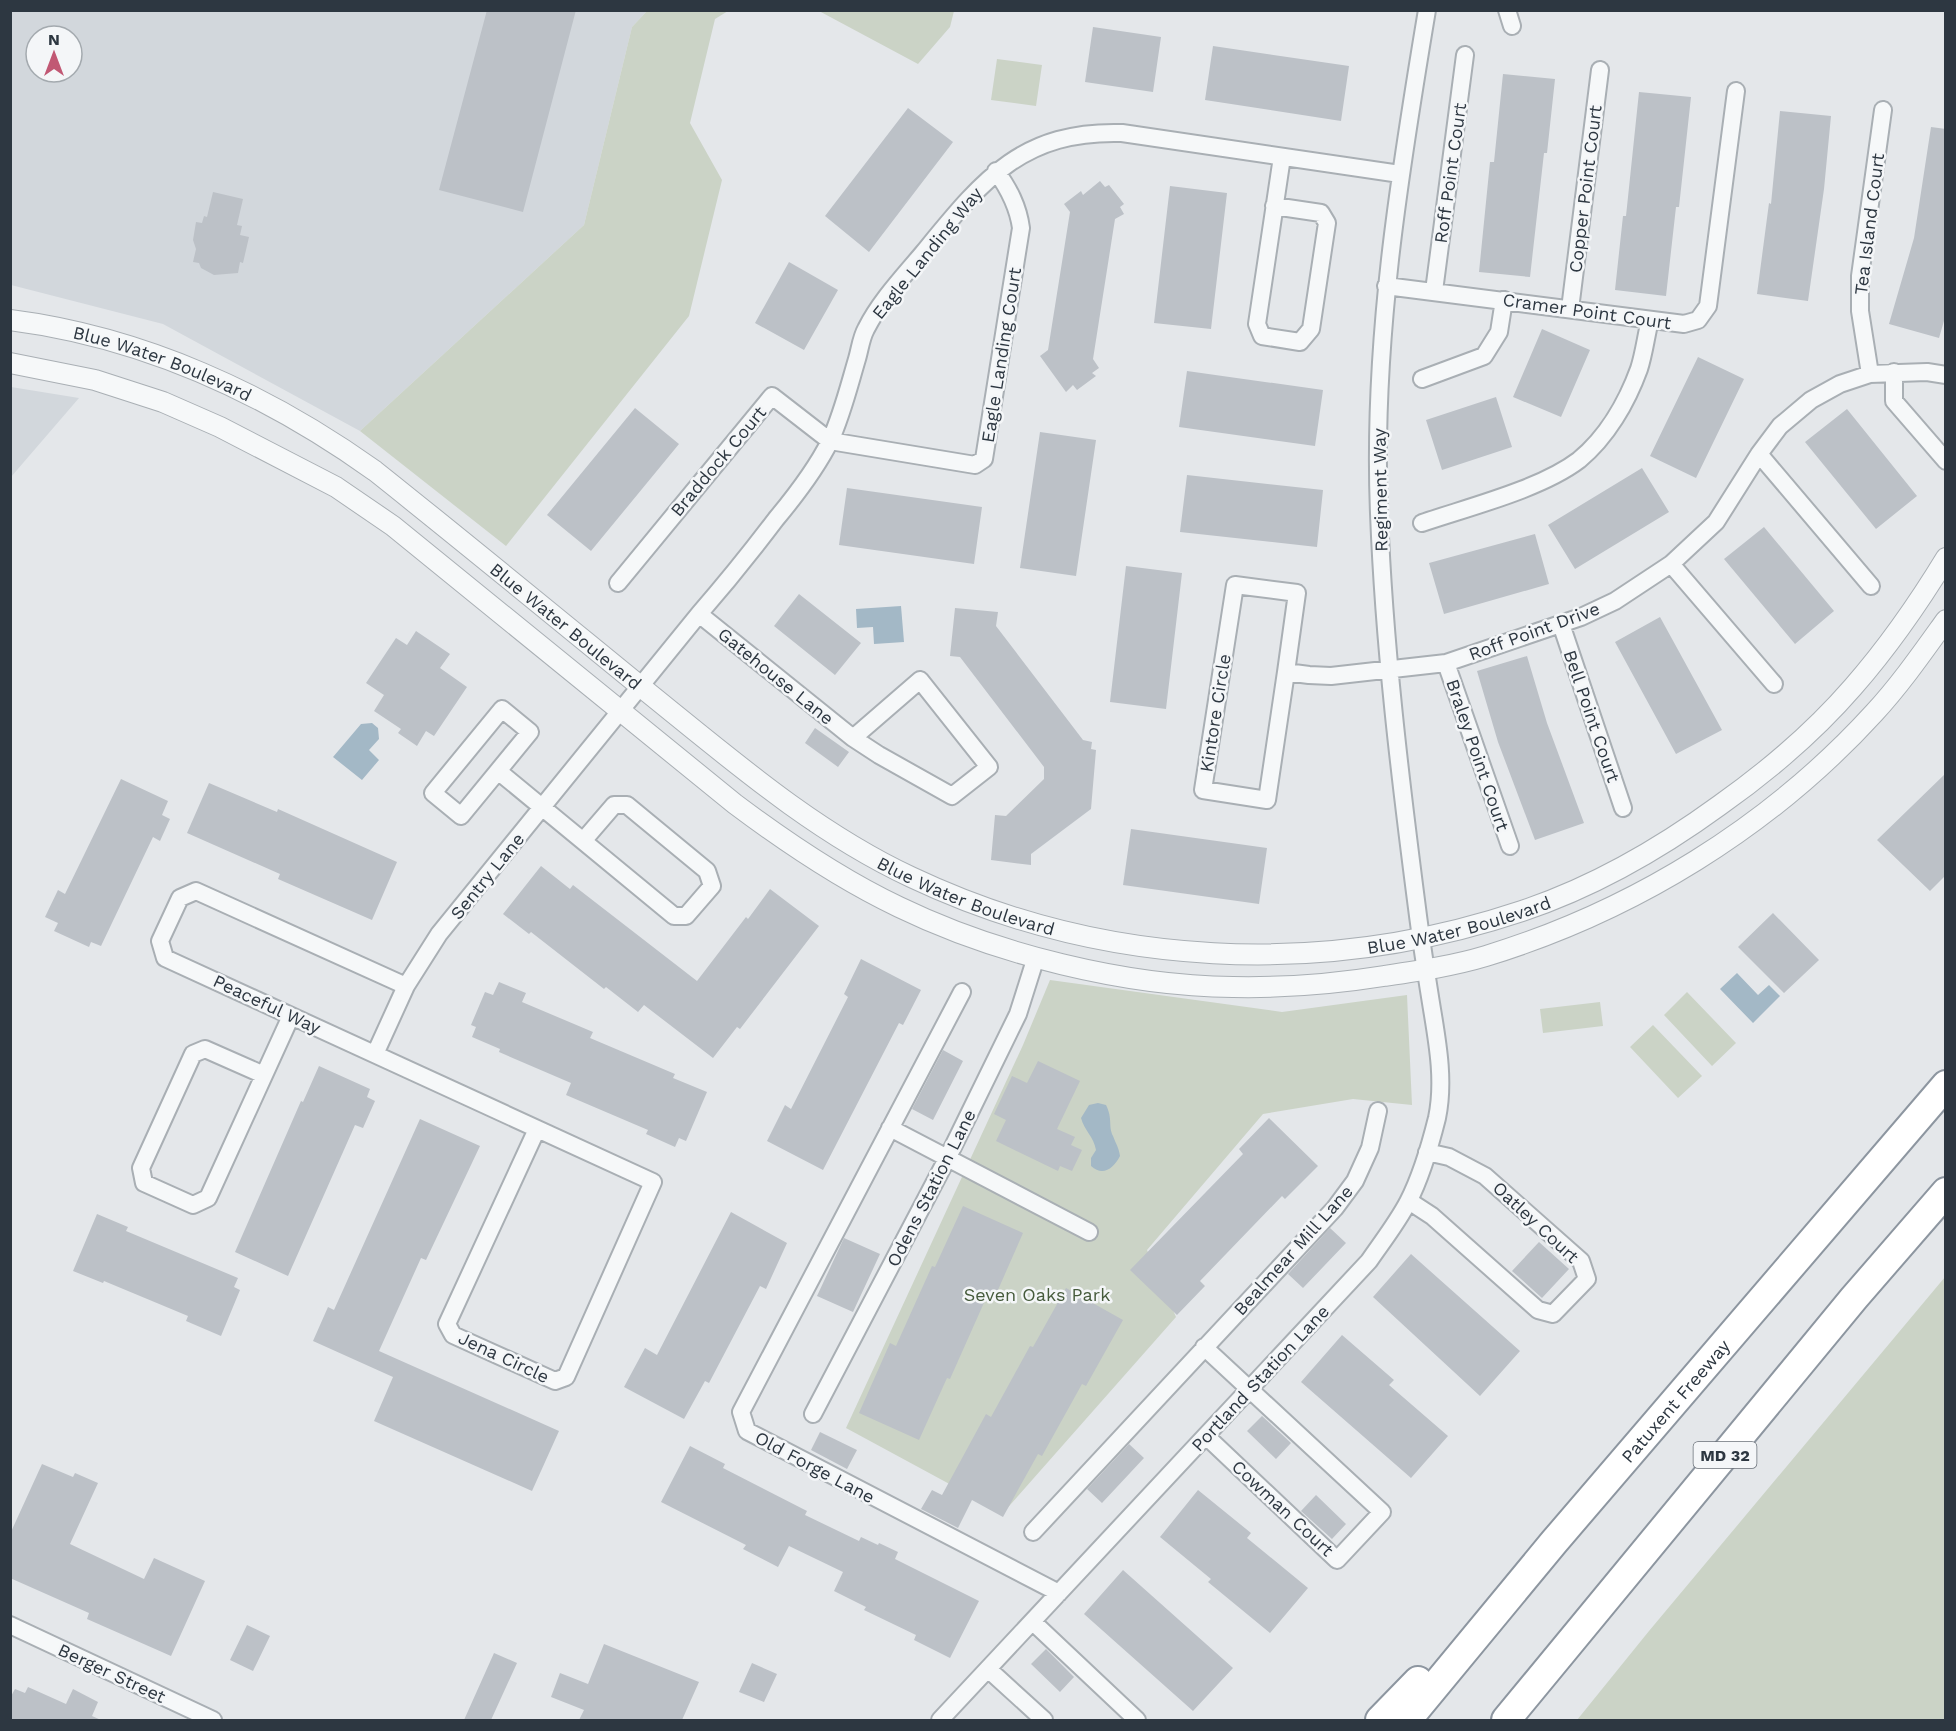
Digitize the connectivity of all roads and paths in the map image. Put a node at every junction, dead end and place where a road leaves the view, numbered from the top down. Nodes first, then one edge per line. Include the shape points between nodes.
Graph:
1 (1427, 10) edge
2 (1465, 55) dead end
3 (1600, 70) dead end
4 (1736, 91) dead end
5 (1883, 110) dead end
6 (1282, 157) junction
7 (996, 171) junction
8 (1400, 174) junction
9 (1275, 206) junction
10 (1386, 286) junction
11 (1434, 291) junction
12 (1504, 300) junction
13 (1570, 309) junction
14 (10, 320) edge
15 (1650, 320) junction
16 (10, 363) edge
17 (1894, 372) junction
18 (1870, 374) junction
19 (1946, 375) edge
20 (1422, 379) dead end
21 (830, 441) junction
22 (1759, 454) junction
23 (1946, 461) edge
24 (1422, 523) dead end
25 (1946, 558) edge
26 (1671, 564) junction
27 (618, 583) dead end
28 (1871, 586) dead end
29 (699, 614) junction
30 (1946, 620) edge
31 (1561, 624) junction
32 (1446, 663) junction
33 (1389, 670) junction
34 (1286, 672) junction
35 (1774, 684) dead end
36 (641, 686) junction
37 (620, 711) junction
38 (853, 738) junction
39 (498, 771) junction
40 (542, 808) junction
41 (1623, 808) dead end
42 (583, 841) junction
43 (1510, 846) dead end
44 (1421, 938) junction
45 (1036, 957) junction
46 (1426, 970) junction
47 (406, 986) junction
48 (962, 992) dead end
49 (291, 1016) junction
50 (375, 1054) junction
51 (264, 1075) junction
52 (1946, 1084) edge
53 (1378, 1111) dead end
54 (890, 1128) junction
55 (537, 1129) junction
56 (1427, 1152) junction
57 (948, 1157) junction
58 (653, 1182) joint
59 (1946, 1192) edge
60 (1409, 1201) junction
61 (1089, 1232) dead end
62 (1204, 1347) junction
63 (1250, 1389) junction
64 (813, 1414) dead end
65 (1206, 1436) junction
66 (1033, 1532) dead end
67 (1554, 1542) junction
68 (1059, 1593) junction
69 (1033, 1622) junction
70 (10, 1625) edge
71 (988, 1669) junction
72 (213, 1720) edge
73 (940, 1720) edge
74 (1044, 1720) edge
75 (1137, 1720) edge
76 (1380, 1720) edge
77 (1407, 1720) edge
78 (1506, 1720) edge

1 - 8 street, Regiment Way
2 - 11 street, Roff Point Court
3 - 13 street, Copper Point Court
4 - 15 street, Cramer Point Court via 1708,306 1698,320 1684,324
5 - 18 street, Tea Island Court via 1860,276 1860,311
6 - 7 street, Eagle Landing Way via 1097,132 1050,141
6 - 8 street, Eagle Landing Way
6 - 9 street
7 - 21 street, Eagle Landing Way via 885,299 865,330
7 - 21 street, Eagle Landing Court via 1019,213 1021,228 984,459 975,465
8 - 10 street, Regiment Way
9 - 9 street via 1257,324 1262,336 1300,342 1311,329 1327,223 1321,213
10 - 11 street, Cramer Point Court
10 - 33 street, Regiment Way via 1378,399 1379,501
11 - 12 street, Cramer Point Court
12 - 13 street, Cramer Point Court
12 - 20 street via 1499,332 1484,356
13 - 15 street, Cramer Point Court
14 - 36 street, Blue Water Boulevard via 107,339 181,365 253,397 331,440 375,471
15 - 24 street via 1640,368 1624,403 1601,438 1578,460 1521,489
16 - 37 street, Blue Water Boulevard via 95,380 164,402 336,487 393,526
17 - 18 street, Roff Point Drive
17 - 19 street, Roff Point Drive
17 - 23 street via 1894,401
18 - 22 street, Roff Point Drive via 1811,400 1780,426
21 - 27 street, Braddock Court via 772,396
21 - 29 street, Eagle Landing Way via 803,485
22 - 26 street, Roff Point Drive via 1716,522
22 - 28 street
25 - 44 street, Blue Water Boulevard via 1896,635 1850,691 1752,783 1692,826 1579,887 1525,910
26 - 31 street, Roff Point Drive via 1615,601
26 - 35 street
29 - 36 street, Eagle Landing Way
29 - 38 street, Gatehouse Lane
30 - 46 street, Blue Water Boulevard via 1874,713 1822,765 1780,802 1708,853 1594,916 1484,957
31 - 32 street, Roff Point Drive
31 - 41 street, Bell Point Court
32 - 33 street, Roff Point Drive
32 - 43 street, Braley Point Court
33 - 34 street via 1331,676
33 - 44 street, Regiment Way
34 - 34 street, Kintore Circle via 1297,593 1235,585 1203,790 1267,800
36 - 37 street, Eagle Landing Way
36 - 44 street, Blue Water Boulevard via 753,777 834,835 909,876 999,913 1102,940 1231,956 1300,955
37 - 40 street, Sentry Lane
37 - 45 street, Blue Water Boulevard via 735,804 818,863 900,908
38 - 38 street, Gatehouse Lane via 951,796 989,766 920,680
39 - 39 street via 530,732 502,709 433,793 460,816
39 - 40 street
40 - 42 street
40 - 47 street, Sentry Lane via 439,934
42 - 42 street via 674,916 686,916 712,886 707,871 627,805 614,805
44 - 46 street, Regiment Way
45 - 46 street, Blue Water Boulevard via 1159,982 1230,987 1298,986
45 - 57 street, Odens Station Lane via 1018,1014
46 - 56 street, Portland Station Lane via 1440,1081 1437,1116
47 - 49 street, Peaceful Way via 196,891 180,898 160,941 165,958
47 - 50 street, Sentry Lane
48 - 54 street, Old Forge Lane
49 - 50 street, Peaceful Way
49 - 51 street
50 - 55 street, Peaceful Way
51 - 51 street via 208,1198 194,1205 144,1183 141,1168 193,1054 204,1049
52 - 67 highway, Patuxent Freeway
53 - 62 street, Bealmear Mill Lane via 1370,1148 1355,1181 1335,1208
54 - 57 street
54 - 68 street, Old Forge Lane via 741,1412 747,1431
55 - 58 street, Peaceful Way
55 - 58 street, Jena Circle via 447,1324 453,1335 555,1381 566,1377
56 - 60 street, Portland Station Lane
56 - 60 street, Oatley Court via 1449,1157 1485,1176 1581,1261 1587,1279 1553,1314 1538,1310 1432,1216
57 - 61 street
57 - 64 street, Odens Station Lane
59 - 78 highway, MD 32
60 - 63 street, Portland Station Lane via 1369,1261
62 - 63 street
62 - 66 street, Bealmear Mill Lane
63 - 65 street, Portland Station Lane
63 - 65 street, Cowman Court via 1382,1512 1337,1560
65 - 68 street, Portland Station Lane
67 - 76 highway
67 - 77 highway, Patuxent Freeway
68 - 69 street, Portland Station Lane
69 - 71 street, Portland Station Lane
69 - 75 street
70 - 72 street, Berger Street
71 - 73 street, Portland Station Lane
71 - 74 street

